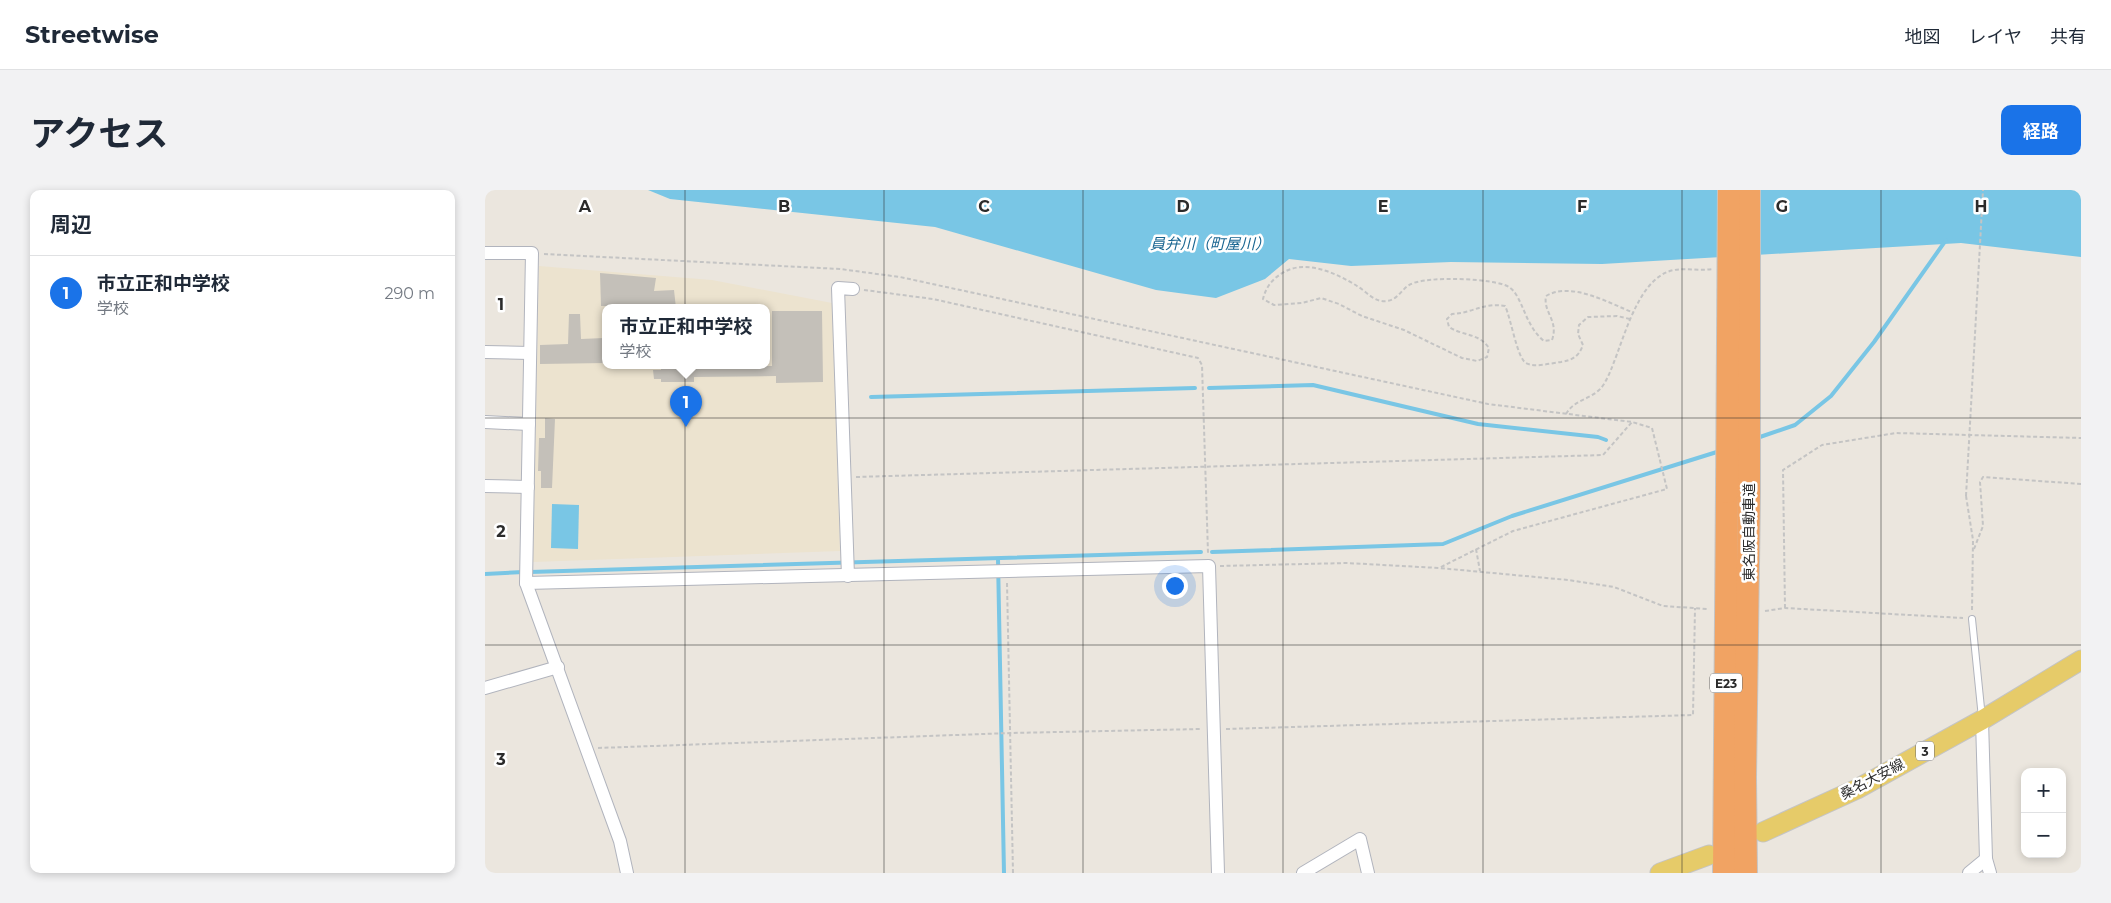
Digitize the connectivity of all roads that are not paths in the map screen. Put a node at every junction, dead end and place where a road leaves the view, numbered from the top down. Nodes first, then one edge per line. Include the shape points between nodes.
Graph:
1 (1729, 190) edge
2 (1749, 190) edge
3 (485, 253) edge
4 (853, 289) road end
5 (485, 352) edge
6 (530, 353) junction
7 (485, 422) edge
8 (529, 424) junction
9 (485, 486) edge
10 (528, 487) junction
11 (848, 567) junction
12 (526, 576) junction
13 (1972, 618) road end
14 (2081, 660) edge
15 (558, 667) junction
16 (485, 688) edge
17 (1982, 720) junction
18 (1763, 832) dead end
19 (1709, 855) dead end
20 (1986, 859) junction
21 (627, 873) edge
22 (1219, 873) edge
23 (1303, 873) edge
24 (1368, 873) edge
25 (1660, 873) edge
26 (1724, 873) edge
27 (1746, 873) edge
28 (1969, 873) edge
29 (1990, 873) edge

1 - 26 highway, 東名阪自動車道 / E23, bridge
2 - 27 highway, 東名阪自動車道 / E23, bridge
3 - 6 street via 532,253
4 - 11 street via 838,288
5 - 6 street
6 - 8 street
7 - 8 street
8 - 10 street
9 - 10 street
10 - 12 street
11 - 12 street
11 - 22 street via 990,573 1209,566
12 - 15 street
13 - 17 lane
14 - 17 main road, 桑名大安線 / 3
15 - 16 street
15 - 21 street via 620,841
17 - 18 main road, 桑名大安線 / 3 via 1857,789
17 - 20 street
19 - 25 main road
20 - 28 street
20 - 29 street
23 - 24 street via 1360,839

